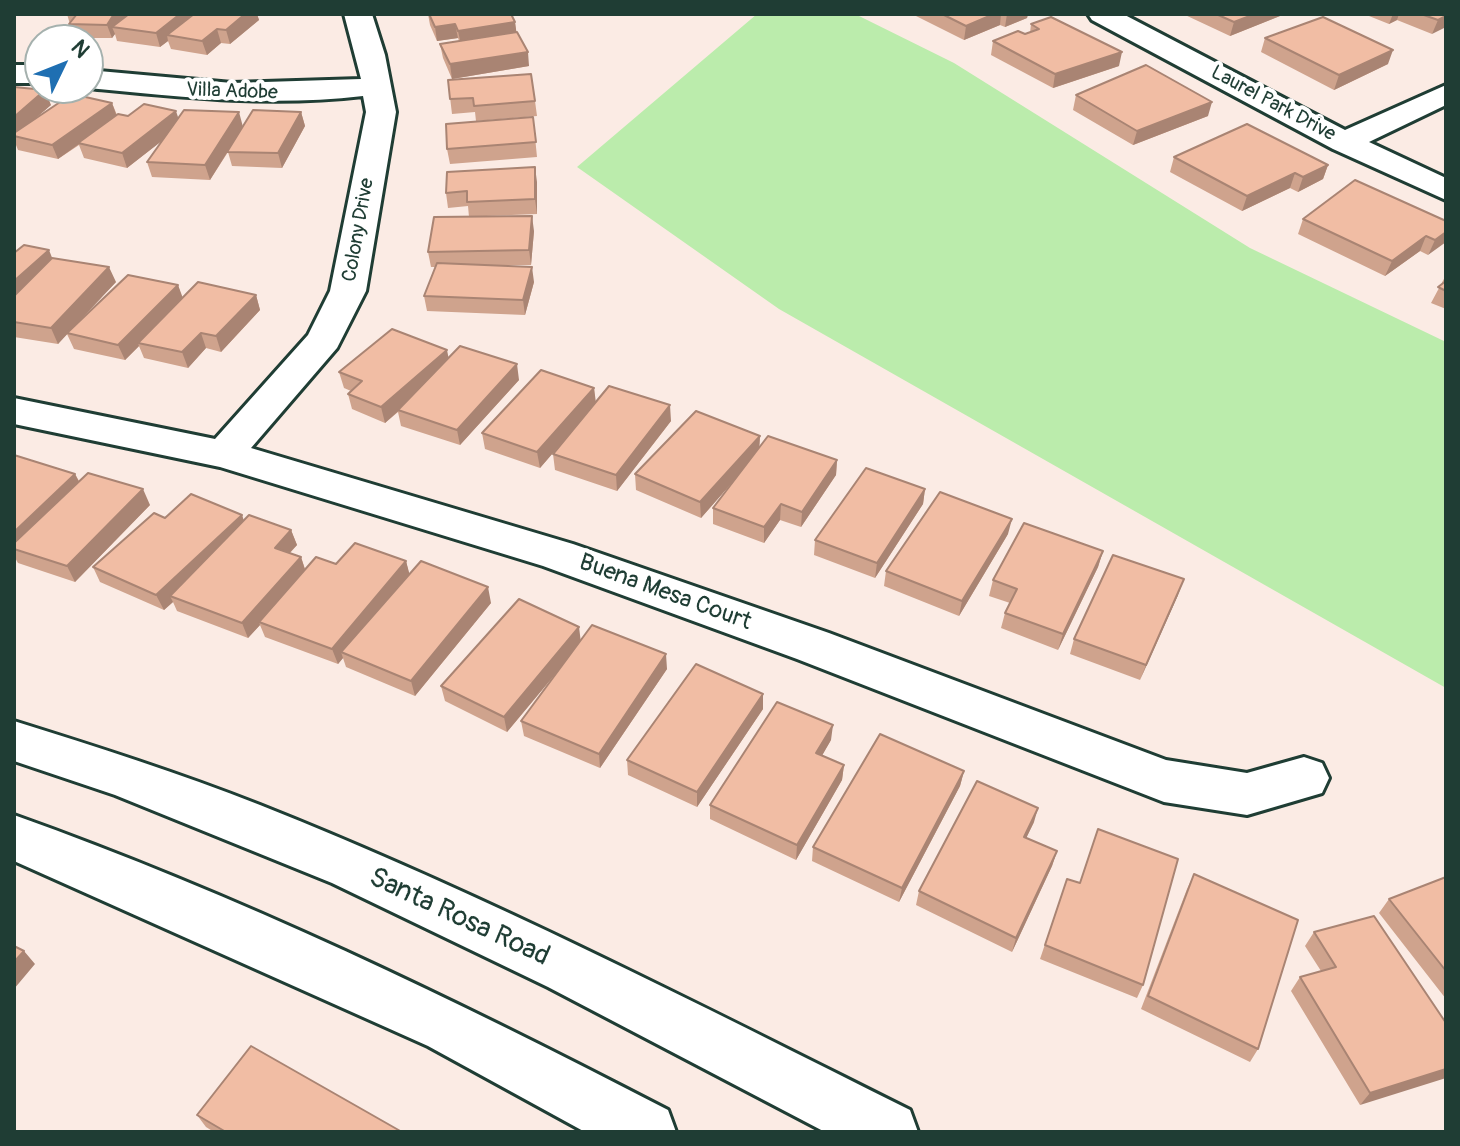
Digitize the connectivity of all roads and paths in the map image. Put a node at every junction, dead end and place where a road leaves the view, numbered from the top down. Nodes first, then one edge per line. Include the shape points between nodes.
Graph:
1 (358, 14) edge
2 (1102, 14) edge
3 (104, 81) edge
4 (377, 86) junction
5 (1446, 94) edge
6 (1344, 142) junction
7 (1446, 190) edge
8 (14, 411) edge
9 (224, 454) junction
10 (14, 741) edge
11 (1304, 778) dead end
12 (14, 837) edge
13 (646, 1132) edge
14 (888, 1132) edge

1 - 4 street, Colony Drive
2 - 6 street, Laurel Park Drive
3 - 4 street, Villa Adobe via 234,93 296,94
4 - 9 street, Colony Drive via 381,112 348,291 324,340
5 - 6 street
6 - 7 street, Laurel Park Drive
8 - 9 street, Buena Mesa Court
9 - 11 street, Buena Mesa Court via 573,560 1164,781 1247,794
10 - 14 street, Santa Rosa Road via 304,845 488,930
12 - 13 street via 448,1026

